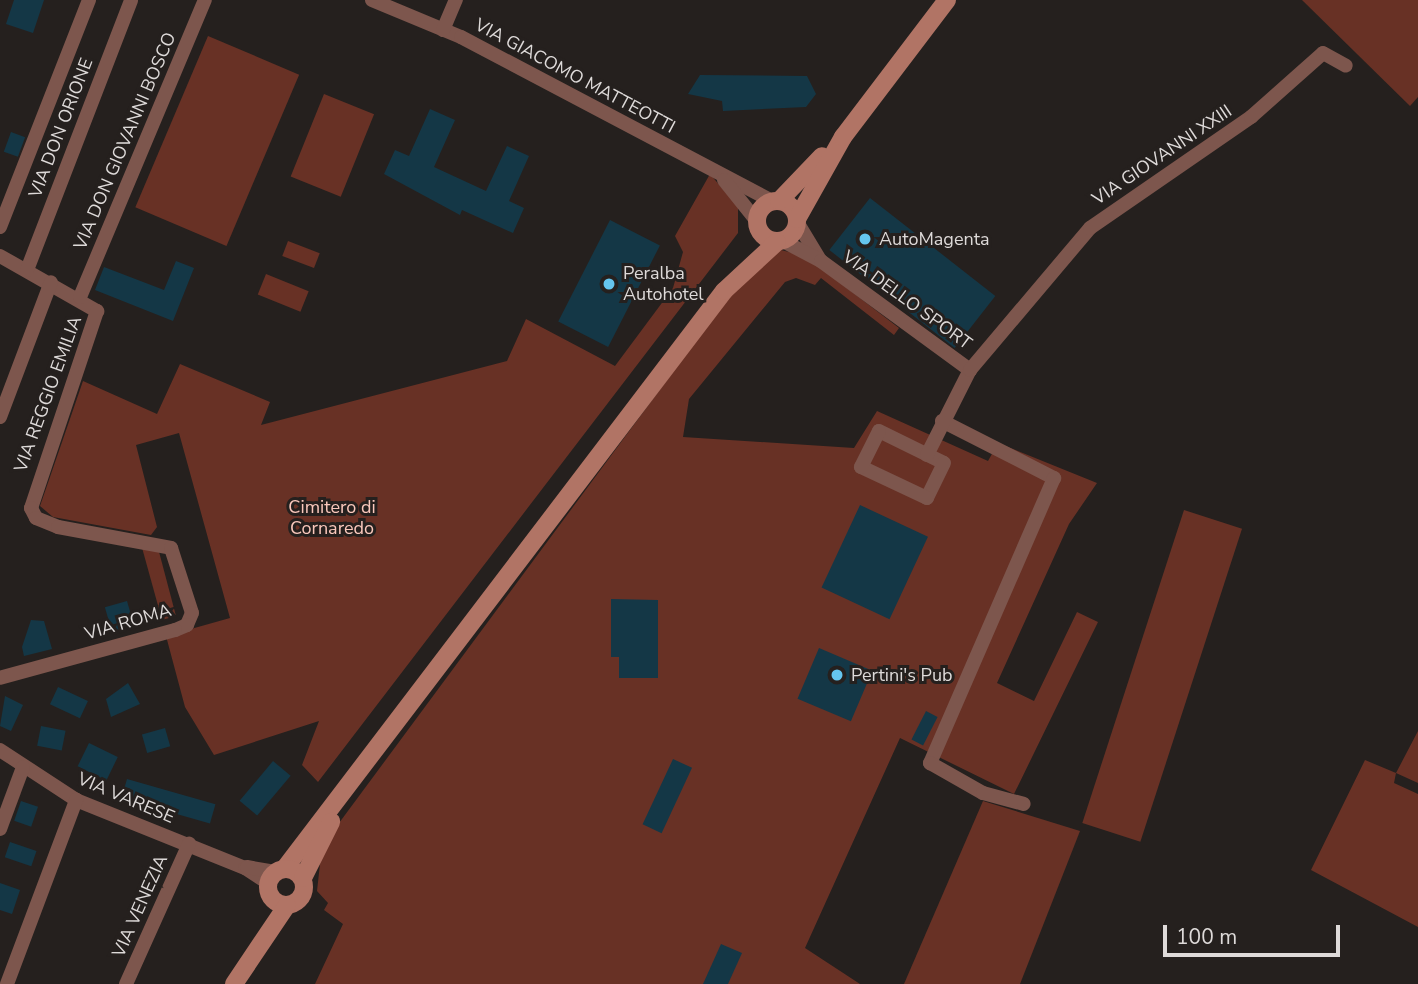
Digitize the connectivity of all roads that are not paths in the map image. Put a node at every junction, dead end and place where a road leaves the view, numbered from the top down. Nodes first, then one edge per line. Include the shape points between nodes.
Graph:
1 (89, 0) edge
2 (131, 0) edge
3 (205, 0) edge
4 (372, 0) edge
5 (456, 0) edge
6 (947, 0) edge
7 (443, 30) junction
8 (1346, 66) dead end
9 (842, 137) junction
10 (719, 173) junction
11 (776, 201) junction
12 (797, 220) junction
13 (756, 223) junction
14 (0, 227) edge
15 (780, 241) junction
16 (3, 257) edge
17 (821, 261) junction
18 (27, 270) junction
19 (0, 273) edge
20 (51, 282) junction
21 (724, 291) junction
22 (80, 296) junction
23 (970, 370) junction
24 (5, 390) edge
25 (0, 417) edge
26 (942, 421) junction
27 (927, 455) junction
28 (171, 548) joint
29 (0, 678) edge
30 (0, 750) edge
31 (23, 767) junction
32 (346, 792) junction
33 (76, 800) junction
34 (1024, 804) dead end
35 (0, 829) edge
36 (189, 844) junction
37 (303, 878) junction
38 (274, 879) junction
39 (287, 905) junction
40 (251, 954) junction
41 (7, 984) edge
42 (126, 984) edge
43 (234, 984) edge

1 - 14 street
2 - 18 street, VIA DON ORIONE
3 - 22 street, VIA DON GIOVANNI BOSCO
4 - 7 street, VIA GIACOMO MATTEOTTI
5 - 7 street
6 - 9 street
7 - 10 street, VIA GIACOMO MATTEOTTI
8 - 23 street, VIA GIOVANNI XXIII via 1323,53 1251,117 1107,214
9 - 11 street
9 - 12 street
10 - 11 street, VIA GIACOMO MATTEOTTI
10 - 13 street, VIA GIACOMO MATTEOTTI
11 - 12 street via 791,207
11 - 13 street
12 - 15 street
12 - 17 street, VIA DELLO SPORT
13 - 15 street via 764,238
13 - 21 street
15 - 17 street, VIA DELLO SPORT
15 - 21 street
16 - 18 street
16 - 19 street
17 - 23 street, VIA DELLO SPORT
18 - 20 street
20 - 22 street
20 - 24 street
21 - 32 street
22 - 28 street, VIA REGGIO EMILIA via 97,311 31,508 36,518 58,527
23 - 26 street, VIA GIOVANNI XXIII
24 - 25 street
26 - 27 street, VIA GIOVANNI XXIII
26 - 34 street via 1054,478 930,763 984,793
27 - 27 street via 944,463 927,498 862,467 879,431
28 - 29 street, VIA ROMA via 192,614 187,625
30 - 31 street, VIA VARESE
31 - 33 street, VIA VARESE
31 - 35 street
32 - 37 street
32 - 38 street
33 - 36 street, VIA VARESE
33 - 41 street
36 - 38 street, VIA VARESE
36 - 42 street, VIA VENEZIA
37 - 38 street
37 - 39 street via 302,896
38 - 39 street
38 - 40 street
39 - 40 street
40 - 43 street

